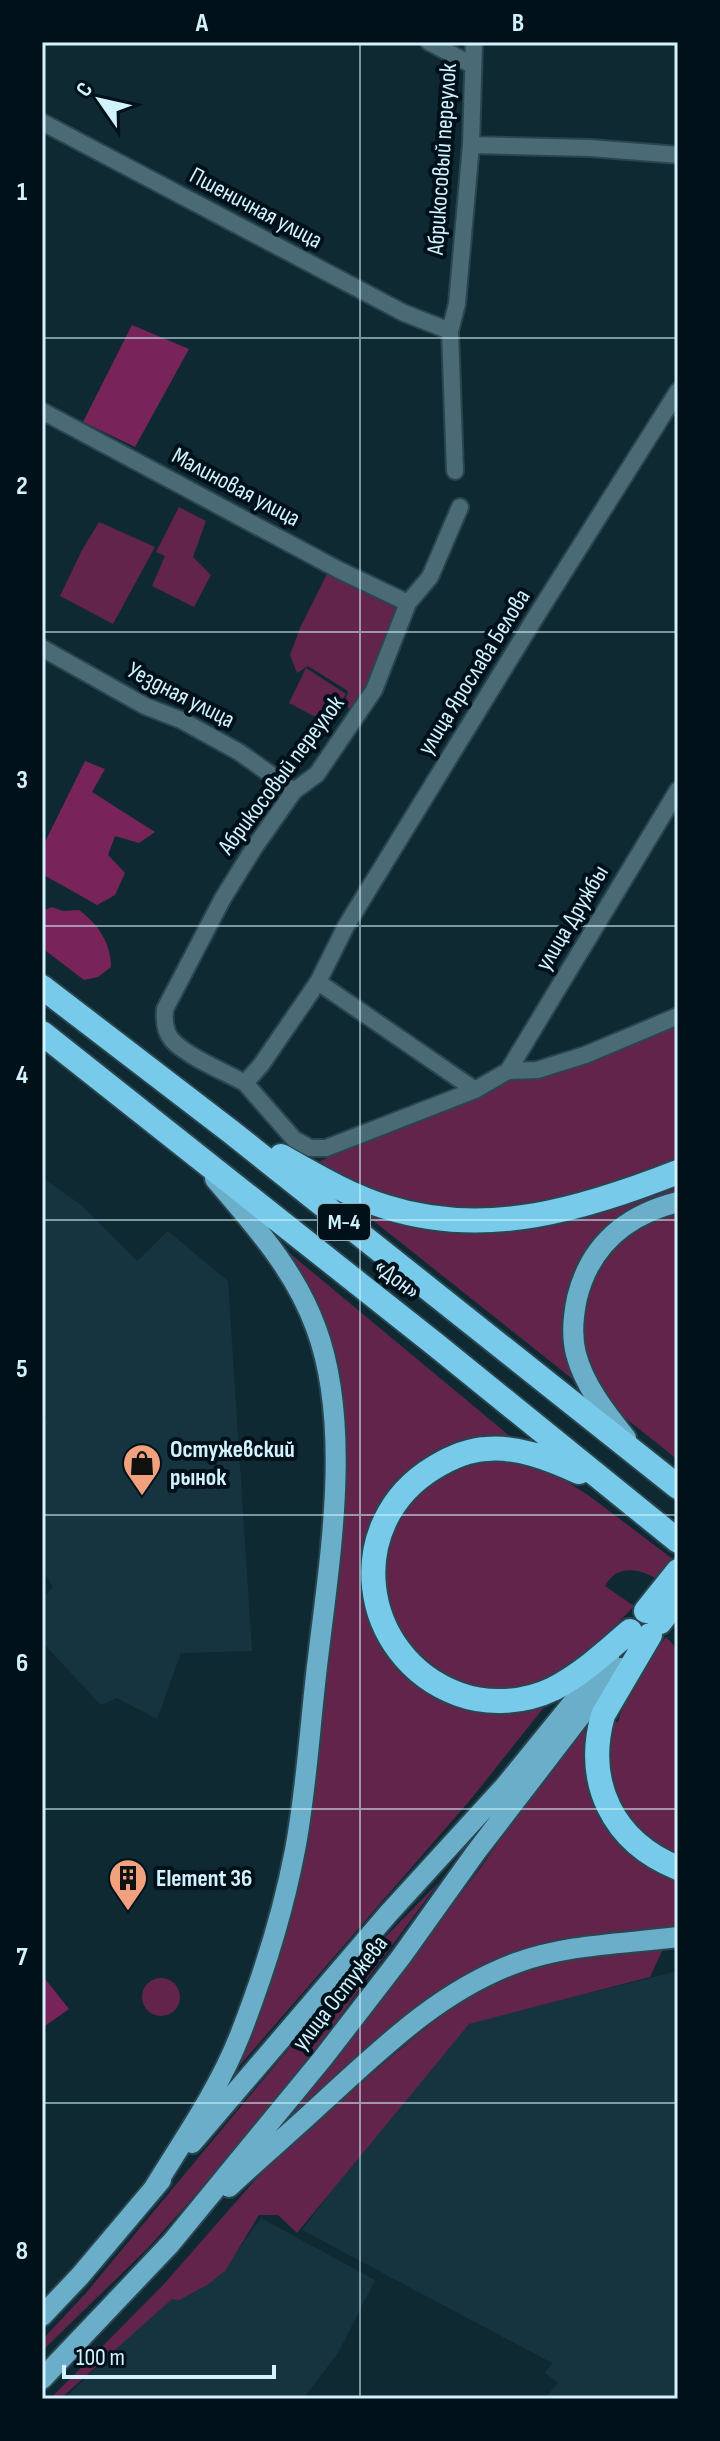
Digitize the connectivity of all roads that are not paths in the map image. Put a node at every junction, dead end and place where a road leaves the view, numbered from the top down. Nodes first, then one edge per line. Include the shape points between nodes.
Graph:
1 (429, 42) edge
2 (474, 42) edge
3 (472, 65) junction
4 (42, 122) edge
5 (471, 145) junction
6 (678, 155) edge
7 (450, 331) junction
8 (678, 391) edge
9 (42, 411) edge
10 (455, 471) dead end
11 (460, 507) dead end
12 (408, 603) junction
13 (42, 648) edge
14 (678, 790) edge
15 (294, 791) junction
16 (318, 982) junction
17 (42, 987) edge
18 (678, 1016) edge
19 (42, 1033) edge
20 (508, 1071) junction
21 (245, 1083) junction
22 (475, 1090) junction
23 (230, 1131) junction
24 (191, 1151) junction
25 (678, 1172) edge
26 (678, 1202) edge
27 (643, 1460) junction
28 (678, 1487) edge
29 (616, 1492) junction
30 (678, 1541) edge
31 (678, 1571) edge
32 (678, 1599) edge
33 (647, 1625) junction
34 (678, 1868) edge
35 (678, 1937) edge
36 (154, 2188) junction
37 (171, 2243) junction
38 (80, 2276) junction
39 (42, 2309) edge
40 (42, 2316) edge
41 (42, 2379) edge

1 - 3 street
2 - 3 street, Абрикосовый переулок
3 - 5 street, Абрикосовый переулок
4 - 7 street, Пшеничная улица via 404,313
5 - 6 street
5 - 7 street, Абрикосовый переулок
7 - 10 street, Абрикосовый переулок
8 - 16 street, улица Ярослава Белова via 346,926
9 - 12 street, Малиновая улица
11 - 12 street, Абрикосовый переулок via 430,577
12 - 15 street, Абрикосовый переулок via 374,690 317,774
13 - 15 street, Уездная улица via 239,752
14 - 20 street, улица Дружбы
15 - 21 street, Абрикосовый переулок via 223,898 176,984 164,1018 170,1039
16 - 21 street, улица Ярослава Белова
16 - 22 street
17 - 23 highway, «Дон» / М-4
18 - 20 street via 571,1060 537,1070
19 - 24 highway, «Дон» / М-4
20 - 22 street
21 - 22 street via 286,1132 310,1148 326,1148
23 - 25 highway via 361,1198 457,1220 525,1218 595,1202
23 - 27 highway, «Дон» / М-4
24 - 29 highway, «Дон» / М-4
24 - 36 main road via 277,1252 307,1307 332,1393 335,1474 304,1779 284,1898 238,2040
26 - 27 main road via 646,1212 610,1236 583,1277 574,1312 581,1369
27 - 28 highway, «Дон» / М-4
29 - 30 highway, «Дон» / М-4
29 - 33 highway via 578,1472 509,1449 470,1451 452,1458 425,1473 398,1498 386,1519 373,1578 380,1615 410,1664 436,1684 478,1701 513,1701 550,1690
31 - 33 highway
32 - 33 highway
33 - 34 highway via 603,1715 596,1761 602,1793 622,1828 646,1852
33 - 36 main road, улица Остужева via 388,1914
33 - 37 main road, улица Остужева via 401,1957
35 - 37 main road via 556,1952 505,1968 459,1991 375,2055
36 - 38 main road, улица Остужева
37 - 41 main road, улица Остужева
38 - 39 main road
38 - 40 main road, улица Остужева

